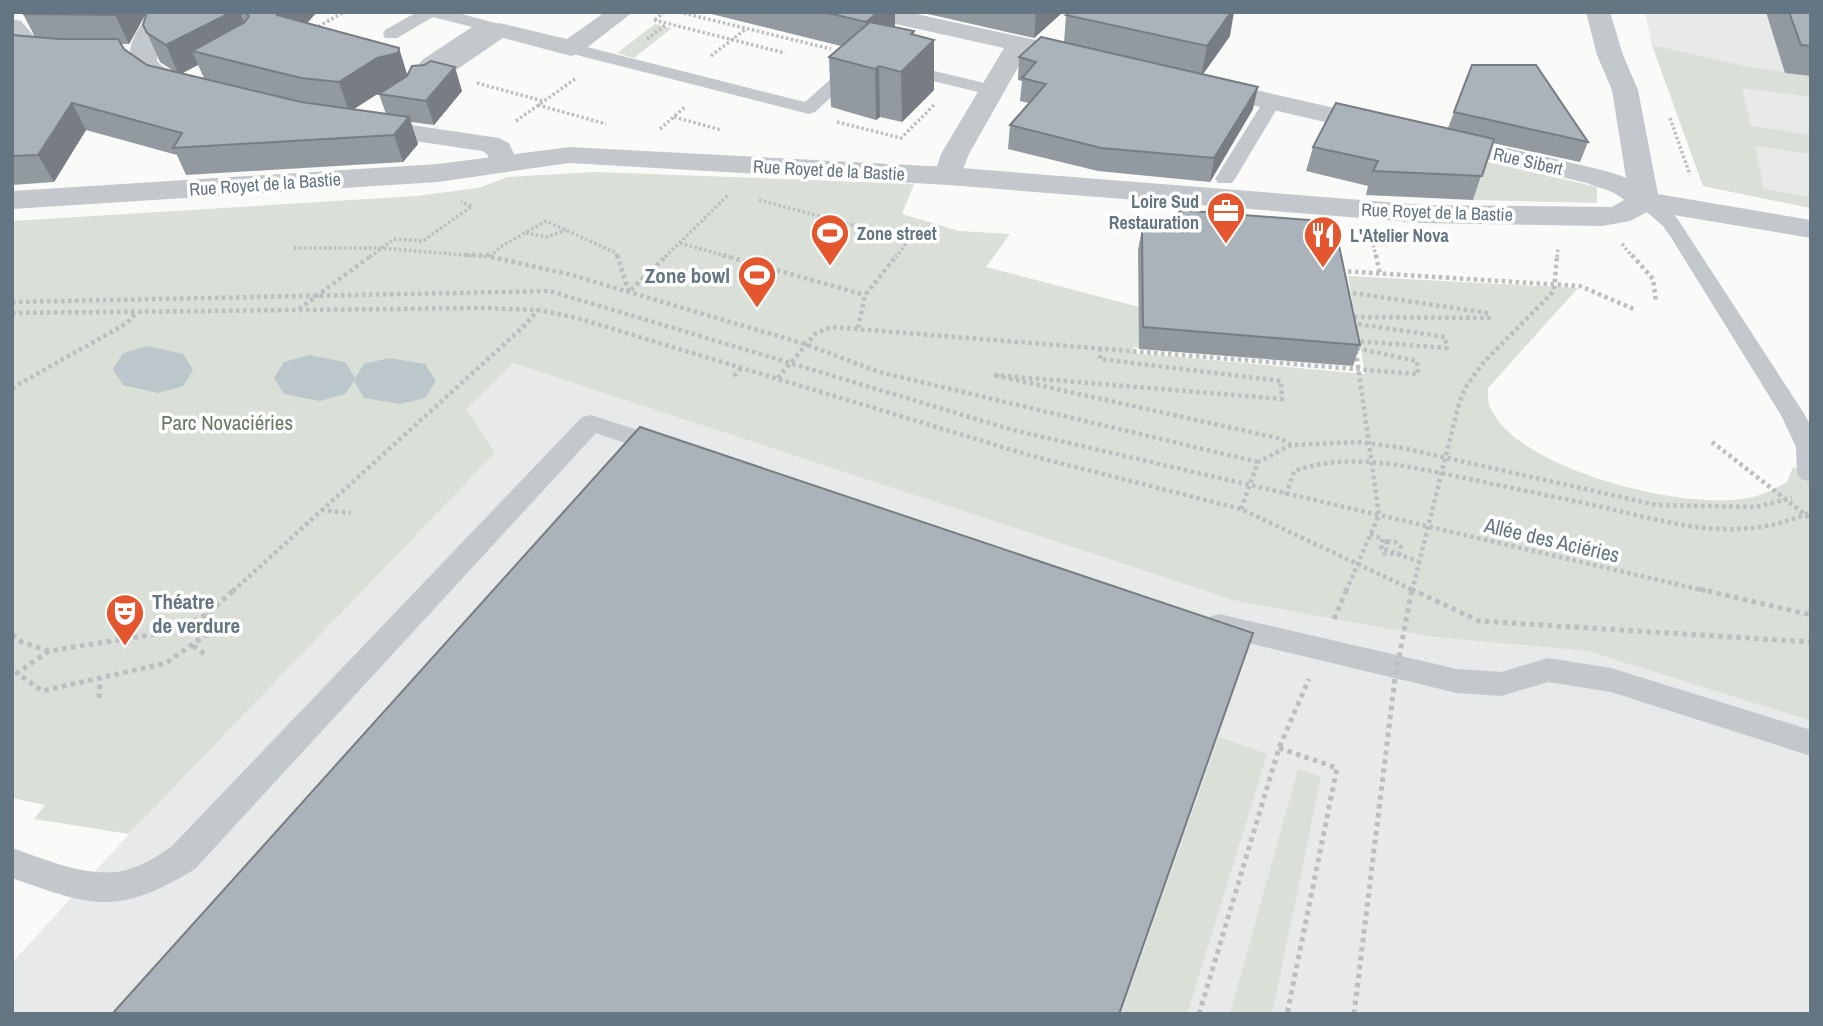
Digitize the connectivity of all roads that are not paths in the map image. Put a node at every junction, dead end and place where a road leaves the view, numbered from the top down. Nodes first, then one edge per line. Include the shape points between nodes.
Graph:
1 (162, 12) edge
2 (621, 12) edge
3 (873, 12) edge
4 (1598, 12) edge
5 (438, 13) edge
6 (12, 26) edge
7 (492, 28) junction
8 (1061, 30) dead end
9 (391, 34) dead end
10 (1030, 46) junction
11 (571, 48) junction
12 (116, 55) junction
13 (1105, 64) edge
14 (1182, 81) edge
15 (196, 85) edge
16 (991, 90) junction
17 (1272, 102) junction
18 (504, 163) junction
19 (948, 176) junction
20 (1225, 179) dead end
21 (12, 201) edge
22 (1644, 201) junction
23 (1811, 229) edge
24 (697, 458) edge
25 (1810, 473) edge
26 (1189, 616) edge
27 (1321, 651) joint
28 (1811, 743) edge
29 (12, 863) edge

1 - 12 street via 144,41
2 - 11 street
3 - 10 street
4 - 22 street via 1625,90
5 - 7 lane
5 - 9 lane
6 - 12 street via 32,52
7 - 11 street
7 - 18 street via 349,124 489,144 499,149
8 - 10 street
10 - 13 street
10 - 16 street
11 - 16 lane via 809,108 851,68 868,62
12 - 15 street via 156,75
14 - 17 street, Rue Sibert
16 - 19 street via 950,163
17 - 20 lane
17 - 22 street, Rue Sibert via 1596,177 1622,186
18 - 19 street, Rue Royet de la Bastie via 579,155
18 - 21 street, Rue Royet de la Bastie via 439,173
19 - 22 street, Rue Royet de la Bastie via 1424,214 1602,217 1619,215
22 - 23 street, Rue Sibert
22 - 25 lane via 1670,222 1682,239 1793,415 1808,447
24 - 29 lane via 591,424 183,858 150,878 117,887 64,880
26 - 27 lane
27 - 28 lane via 1457,681 1501,684 1548,670 1611,680

